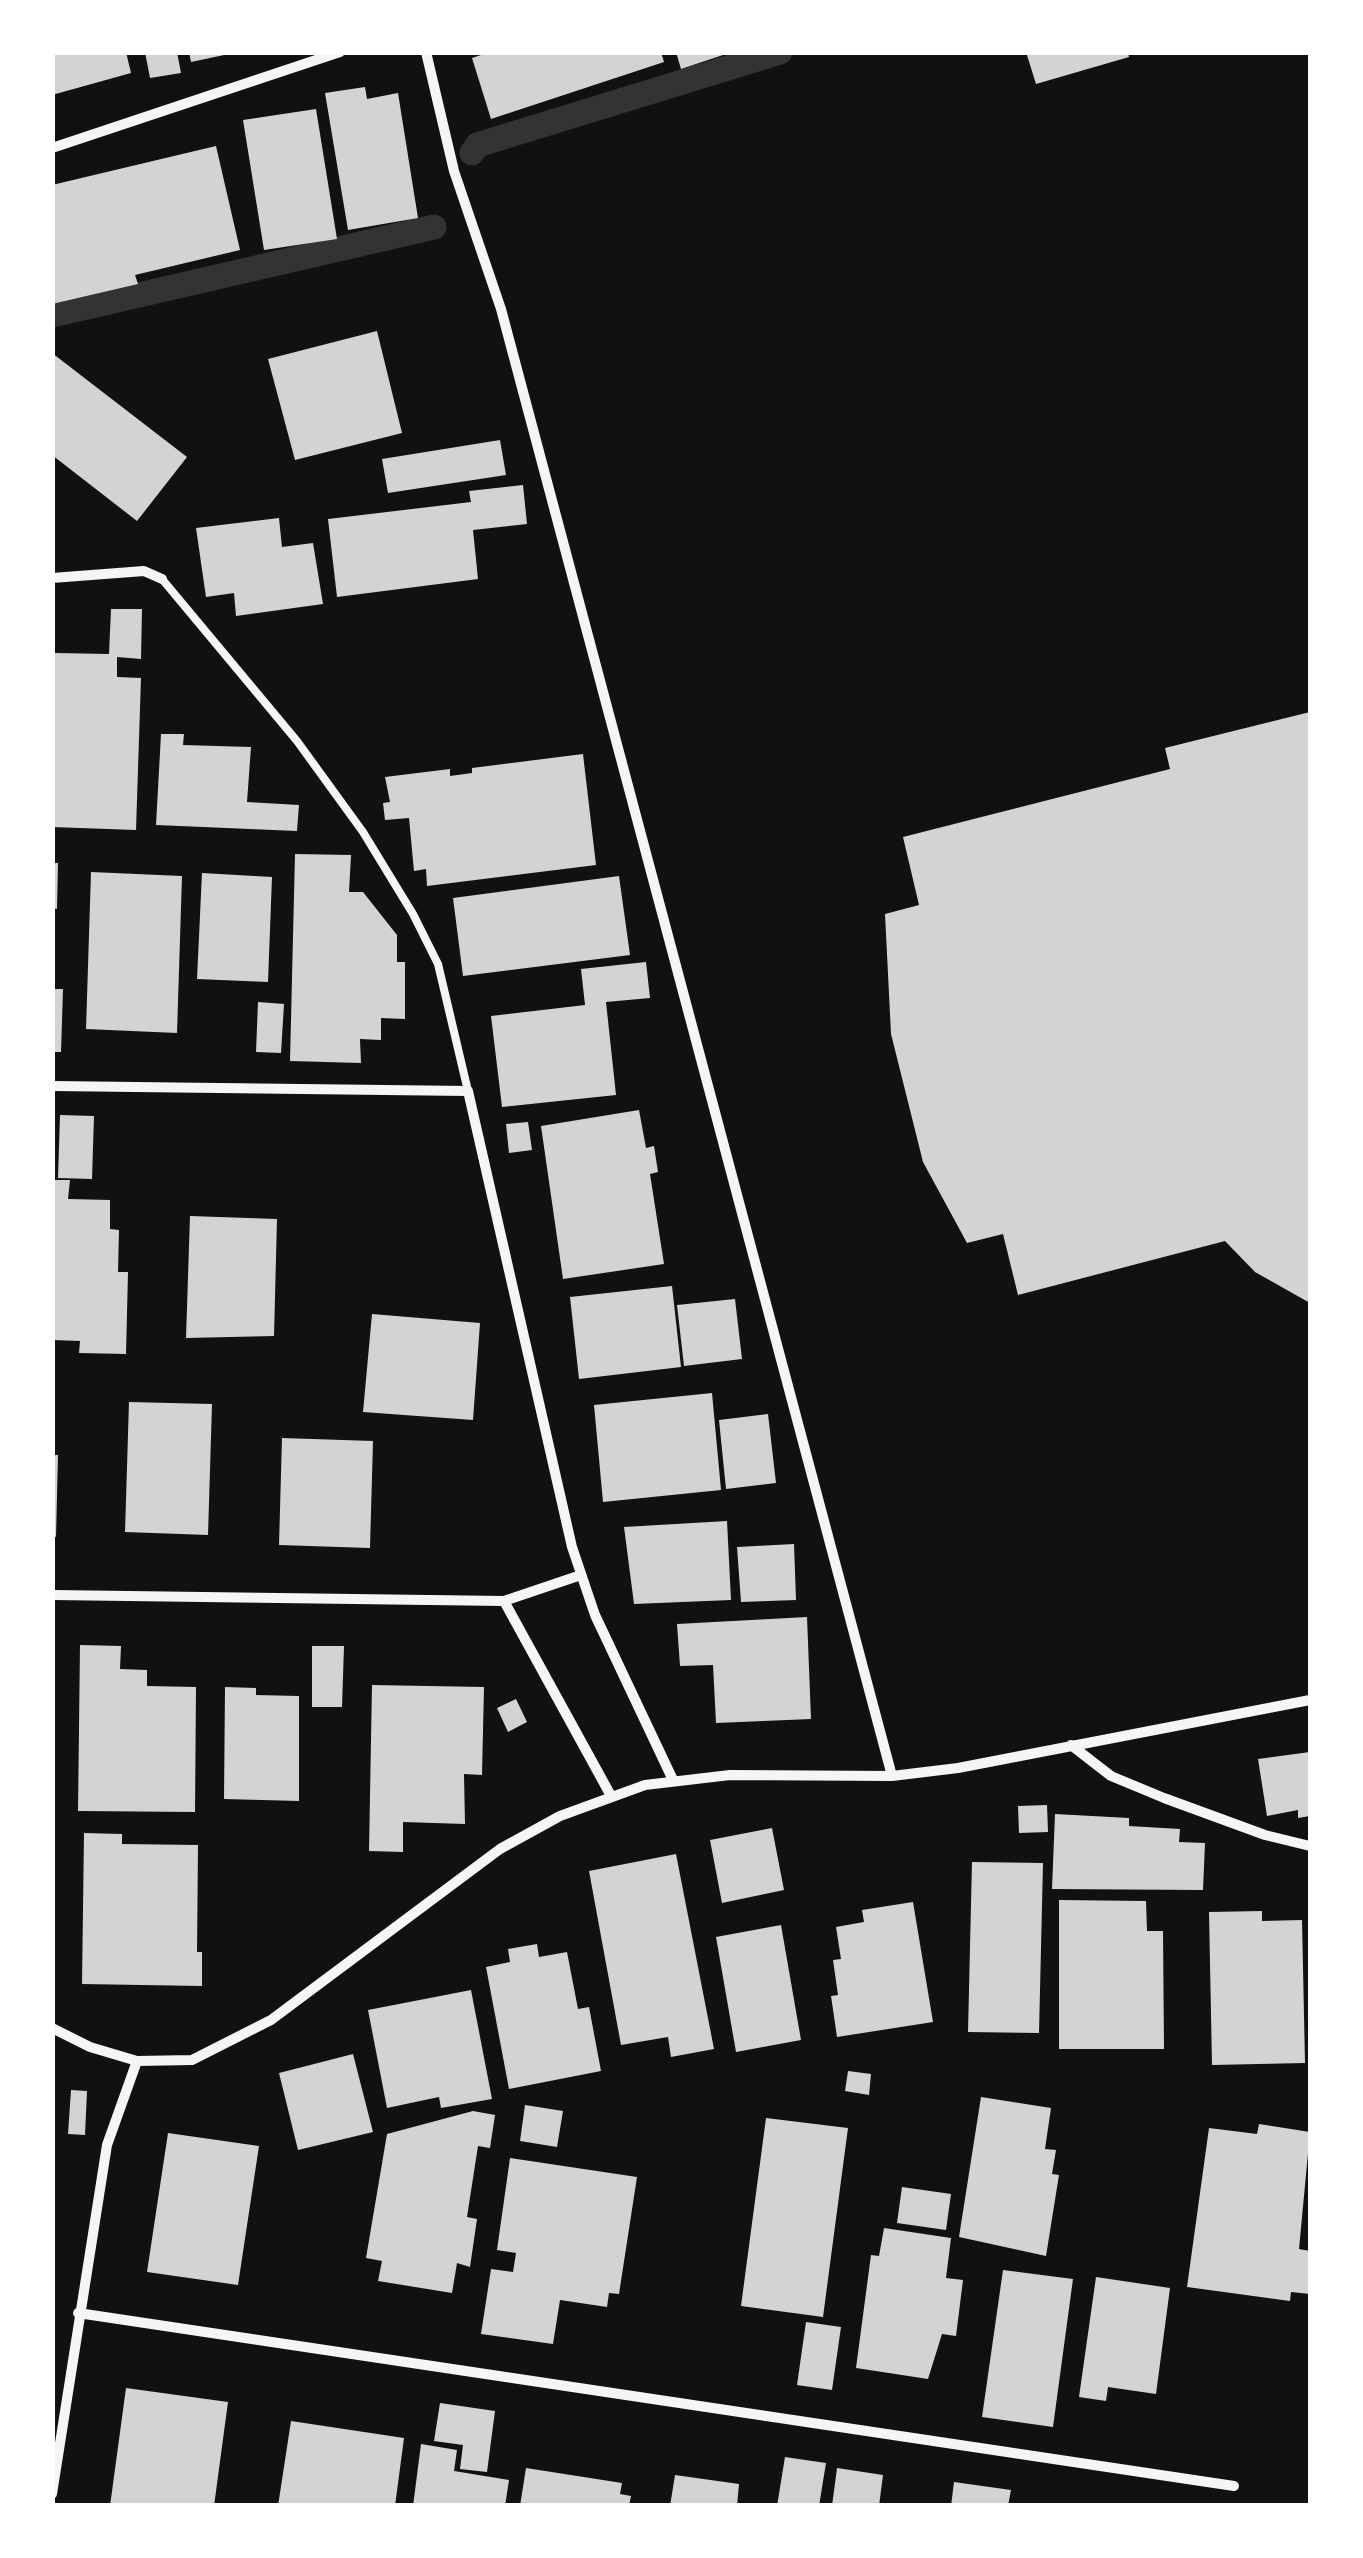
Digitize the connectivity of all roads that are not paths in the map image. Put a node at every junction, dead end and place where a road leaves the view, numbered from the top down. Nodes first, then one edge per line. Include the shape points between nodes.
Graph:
1 (340, 52) edge
2 (426, 52) edge
3 (52, 148) edge
4 (52, 578) edge
5 (162, 579) joint
6 (52, 1086) edge
7 (468, 1092) junction
8 (581, 1575) junction
9 (52, 1596) edge
10 (504, 1601) junction
11 (1310, 1700) edge
12 (1071, 1745) junction
13 (892, 1776) junction
14 (673, 1780) junction
15 (610, 1794) junction
16 (1310, 1846) edge
17 (52, 2028) edge
18 (137, 2061) junction
19 (78, 2313) junction
20 (1234, 2486) dead end
21 (52, 2494) edge

1 - 3 street
2 - 13 street
4 - 5 street via 144,571
5 - 7 lane via 297,741 413,914 438,964
6 - 7 street
7 - 8 street via 544,1440
8 - 10 street
8 - 14 street
9 - 10 street
10 - 15 street
11 - 12 street
12 - 13 street
12 - 16 street via 1112,1776 1164,1798
13 - 14 street
14 - 15 street
15 - 18 street via 500,1849 271,2020 192,2060
17 - 18 street
18 - 19 street via 107,2145
19 - 20 street
19 - 21 street

